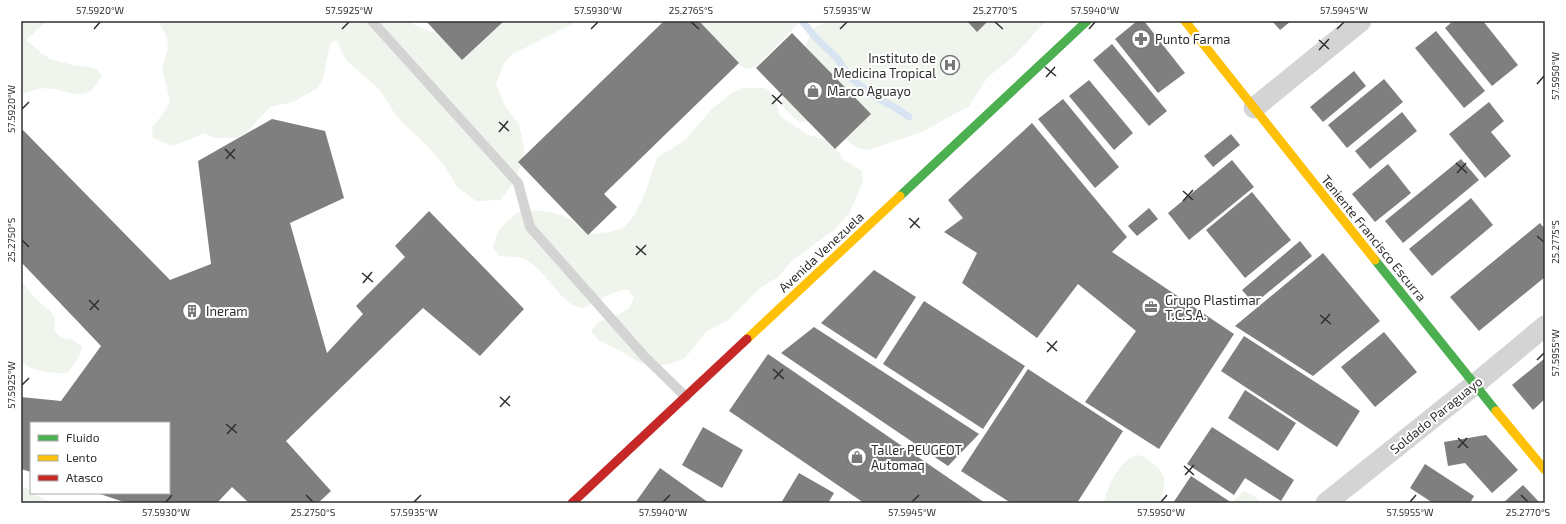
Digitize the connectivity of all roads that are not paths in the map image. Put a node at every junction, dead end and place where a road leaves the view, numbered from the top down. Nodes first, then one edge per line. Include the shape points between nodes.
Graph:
1 (372, 21) edge
2 (1088, 21) edge
3 (1185, 21) edge
4 (1361, 21) edge
5 (1254, 108) junction
6 (1545, 326) edge
7 (1474, 384) junction
8 (686, 397) junction
9 (1545, 470) edge
10 (572, 503) edge
11 (1326, 503) edge

1 - 8 lane via 518,183 530,227 645,356
2 - 8 main road, Avenida Venezuela
3 - 5 main road, Teniente Francisco Escurra
4 - 5 street
5 - 7 main road, Teniente Francisco Escurra
6 - 7 street, Soldado Paraguayo
7 - 9 main road, Teniente Francisco Escurra
7 - 11 street, Soldado Paraguayo
8 - 10 main road, Avenida Venezuela

